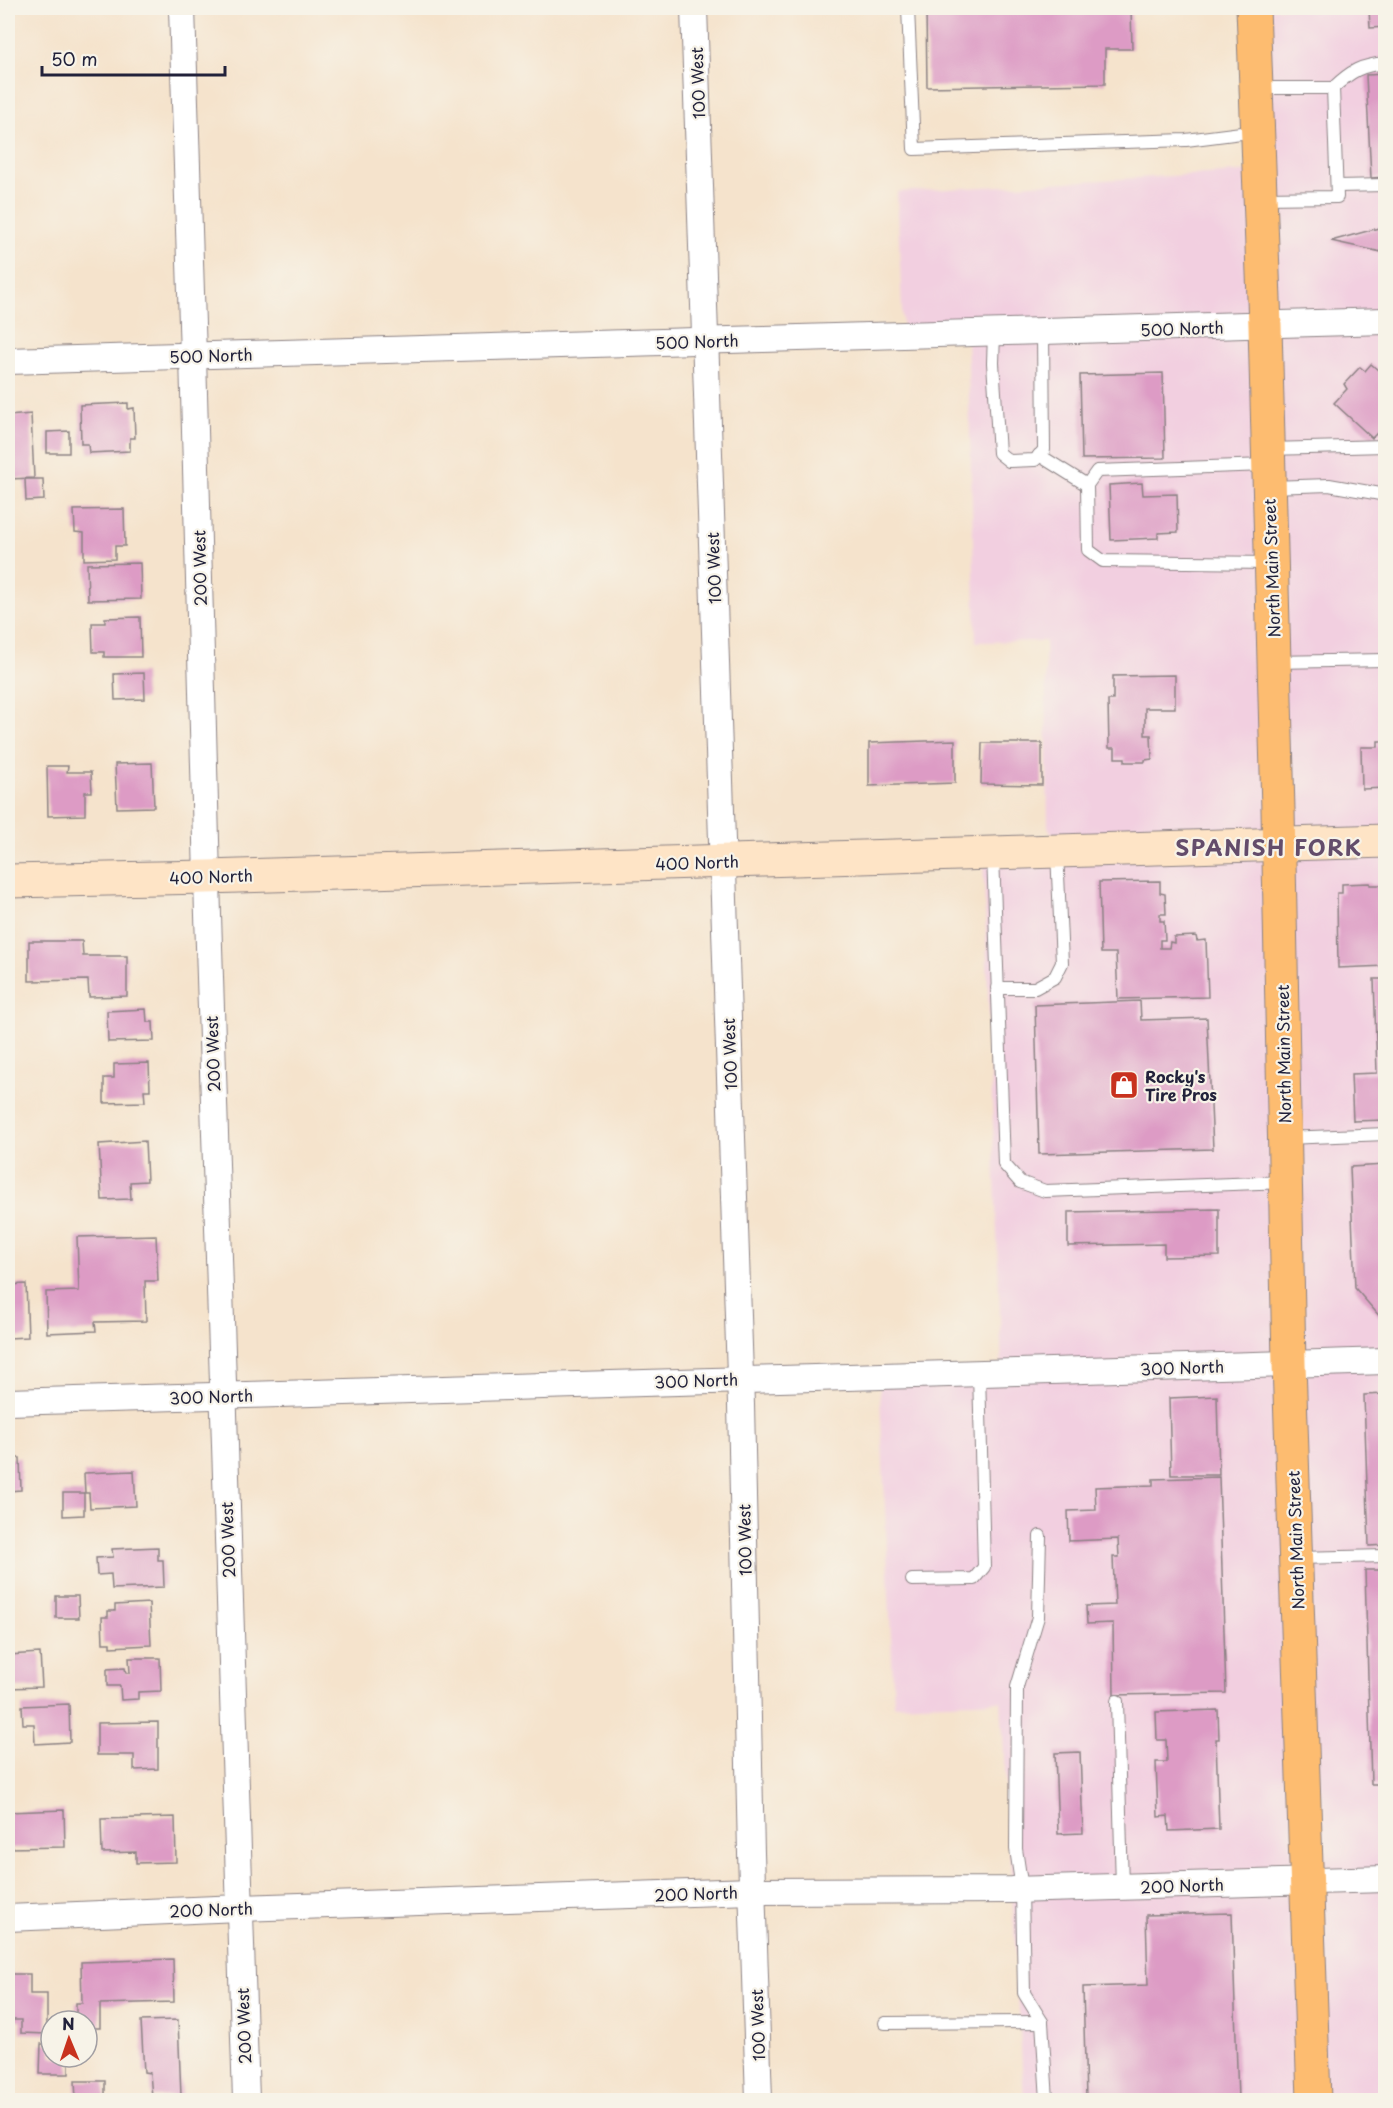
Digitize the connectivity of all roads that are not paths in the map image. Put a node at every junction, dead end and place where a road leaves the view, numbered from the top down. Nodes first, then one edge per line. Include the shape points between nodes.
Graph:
1 (182, 8) edge
2 (694, 8) edge
3 (908, 8) edge
4 (1253, 8) edge
5 (1386, 63) edge
6 (1255, 88) junction
7 (1334, 88) junction
8 (1257, 131) junction
9 (1386, 185) edge
10 (1337, 186) junction
11 (1259, 198) junction
12 (1386, 321) edge
13 (1265, 326) junction
14 (1043, 332) junction
15 (994, 333) junction
16 (706, 341) junction
17 (193, 356) junction
18 (8, 361) edge
19 (1386, 446) edge
20 (1039, 455) junction
21 (1268, 467) junction
22 (1087, 485) junction
23 (1386, 495) edge
24 (1270, 563) junction
25 (1386, 660) edge
26 (1273, 662) junction
27 (1386, 841) edge
28 (1279, 844) junction
29 (1057, 851) junction
30 (993, 852) junction
31 (723, 861) junction
32 (207, 877) junction
33 (8, 881) edge
34 (997, 988) junction
35 (1386, 1134) edge
36 (1285, 1138) junction
37 (1286, 1182) junction
38 (1386, 1360) edge
39 (1289, 1364) junction
40 (979, 1372) junction
41 (740, 1379) junction
42 (223, 1395) junction
43 (8, 1402) edge
44 (1040, 1536) dead end
45 (1386, 1556) edge
46 (1296, 1558) junction
47 (912, 1580) dead end
48 (1117, 1701) dead end
49 (1386, 1879) edge
50 (1306, 1881) junction
51 (1122, 1887) junction
52 (1022, 1889) junction
53 (752, 1891) junction
54 (239, 1908) junction
55 (8, 1918) edge
56 (1042, 2022) junction
57 (885, 2023) dead end
58 (246, 2100) edge
59 (759, 2100) edge
60 (1047, 2100) edge
61 (1314, 2100) edge

1 - 17 street, 200 West
2 - 16 street, 100 West
3 - 8 lane via 914,149 1186,140
4 - 6 main road, North Main Street
5 - 7 lane via 1360,68
6 - 7 lane
6 - 8 main road, North Main Street
7 - 10 lane
8 - 11 main road, North Main Street
9 - 10 lane
10 - 11 lane via 1337,197
11 - 13 main road, North Main Street
12 - 13 street, 500 North
13 - 14 street, 500 North
13 - 21 main road, North Main Street
14 - 15 street, 500 North
14 - 20 lane via 1044,450
15 - 16 street, 500 North
15 - 20 lane via 999,453 1009,461 1035,460
16 - 17 street, 500 North
16 - 31 street, 100 West
17 - 18 street, 500 North
17 - 32 street, 200 West
19 - 21 lane
20 - 22 lane
21 - 22 lane via 1097,471
21 - 23 lane via 1329,485
21 - 24 main road, North Main Street
22 - 24 lane via 1088,550 1103,561
24 - 26 main road, North Main Street
25 - 26 lane
26 - 28 main road, North Main Street
27 - 28 main road, 400 North
28 - 29 main road, 400 North
28 - 36 main road, North Main Street
29 - 30 main road, 400 North
29 - 34 lane via 1062,963 1055,977 1035,988
30 - 31 main road, 400 North
30 - 34 lane
31 - 32 main road, 400 North
31 - 41 street, 100 West
32 - 33 main road, 400 North
32 - 42 street, 200 West
34 - 37 lane via 1004,1164 1020,1182 1045,1191
35 - 36 lane
36 - 37 main road, North Main Street
37 - 39 main road, North Main Street
38 - 39 street, 300 North
39 - 40 street, 300 North
39 - 46 main road, North Main Street
40 - 41 street, 300 North
40 - 47 lane via 984,1568 974,1579
41 - 42 street, 300 North
41 - 53 street, 100 West
42 - 43 street, 300 North
42 - 54 street, 200 West
44 - 52 lane via 1038,1617 1017,1687 1016,1849
45 - 46 lane
46 - 50 main road, North Main Street
48 - 51 lane
49 - 50 street, 200 North
50 - 51 street, 200 North
50 - 61 main road, North Main Street
51 - 52 street, 200 North
52 - 53 street, 200 North
52 - 56 lane via 1024,1993
53 - 54 street, 200 North
53 - 59 street, 100 West
54 - 55 street, 200 North
54 - 58 street, 200 West
56 - 57 lane
56 - 60 lane

